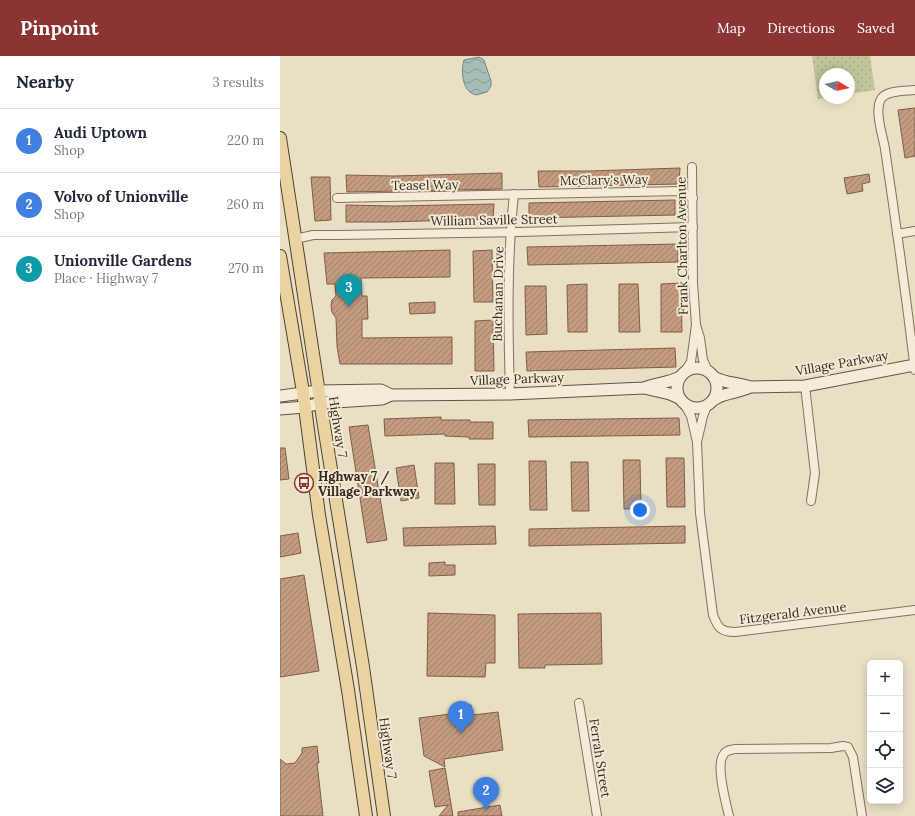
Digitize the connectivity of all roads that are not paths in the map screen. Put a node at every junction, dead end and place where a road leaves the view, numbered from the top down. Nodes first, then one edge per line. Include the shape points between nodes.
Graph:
1 (915, 90) edge
2 (280, 138) edge
3 (692, 167) dead end
4 (514, 194) junction
5 (337, 198) dead end
6 (693, 198) junction
7 (693, 227) junction
8 (511, 232) junction
9 (915, 232) edge
10 (897, 234) junction
11 (295, 239) junction
12 (280, 256) edge
13 (696, 325) junction
14 (915, 367) edge
15 (711, 374) junction
16 (682, 375) junction
17 (805, 386) junction
18 (750, 387) junction
19 (644, 388) junction
20 (303, 392) junction
21 (510, 394) junction
22 (280, 396) edge
23 (319, 397) junction
24 (682, 401) junction
25 (711, 402) junction
26 (305, 407) junction
27 (280, 410) edge
28 (698, 442) junction
29 (811, 501) dead end
30 (915, 610) edge
31 (579, 703) dead end
32 (366, 816) edge
33 (384, 816) edge
34 (596, 816) edge
35 (729, 816) edge
36 (862, 816) edge

1 - 10 street via 884,95 878,105
2 - 11 main road, Highway 7
3 - 6 street, Frank Charlton Avenue
4 - 5 street, Teasel Way
4 - 6 street, McClary's Way via 682,191
4 - 8 street, Buchanan Drive
6 - 7 street, Frank Charlton Avenue
7 - 8 street, William Saville Street
7 - 13 street, Frank Charlton Avenue
8 - 11 street, William Saville Street via 313,235
8 - 21 street, Buchanan Drive
9 - 10 street
10 - 14 street
11 - 23 main road, Highway 7
12 - 20 main road
13 - 15 street, Frank Charlton Avenue via 703,360
13 - 16 street, Frank Charlton Avenue via 691,362
14 - 17 main road, Village Parkway
15 - 16 main road via 696,368
15 - 18 main road, Village Parkway via 726,383
15 - 25 main road via 717,388
16 - 19 main road, Village Parkway via 670,382
16 - 24 main road via 677,388
17 - 18 main road, Village Parkway
17 - 29 street via 815,465
18 - 25 main road, Village Parkway via 726,393
19 - 21 main road, Village Parkway
19 - 24 main road, Village Parkway via 670,394
20 - 22 main road
20 - 23 main road
20 - 26 main road
21 - 23 main road, Village Parkway via 391,395 382,399
23 - 26 main road, Village Parkway
23 - 33 main road, Highway 7 via 363,667
24 - 25 main road via 695,409
24 - 28 street, Fitzgerald Avenue via 691,416
25 - 28 street, Fitzgerald Avenue via 703,416
26 - 27 main road, Village Parkway
26 - 32 main road via 319,515
28 - 30 street, Fitzgerald Avenue via 700,513 713,615 717,626 726,632 735,632
31 - 34 street, Ferrah Street
35 - 36 street via 720,771 722,758 728,750 843,746 848,747 853,757

